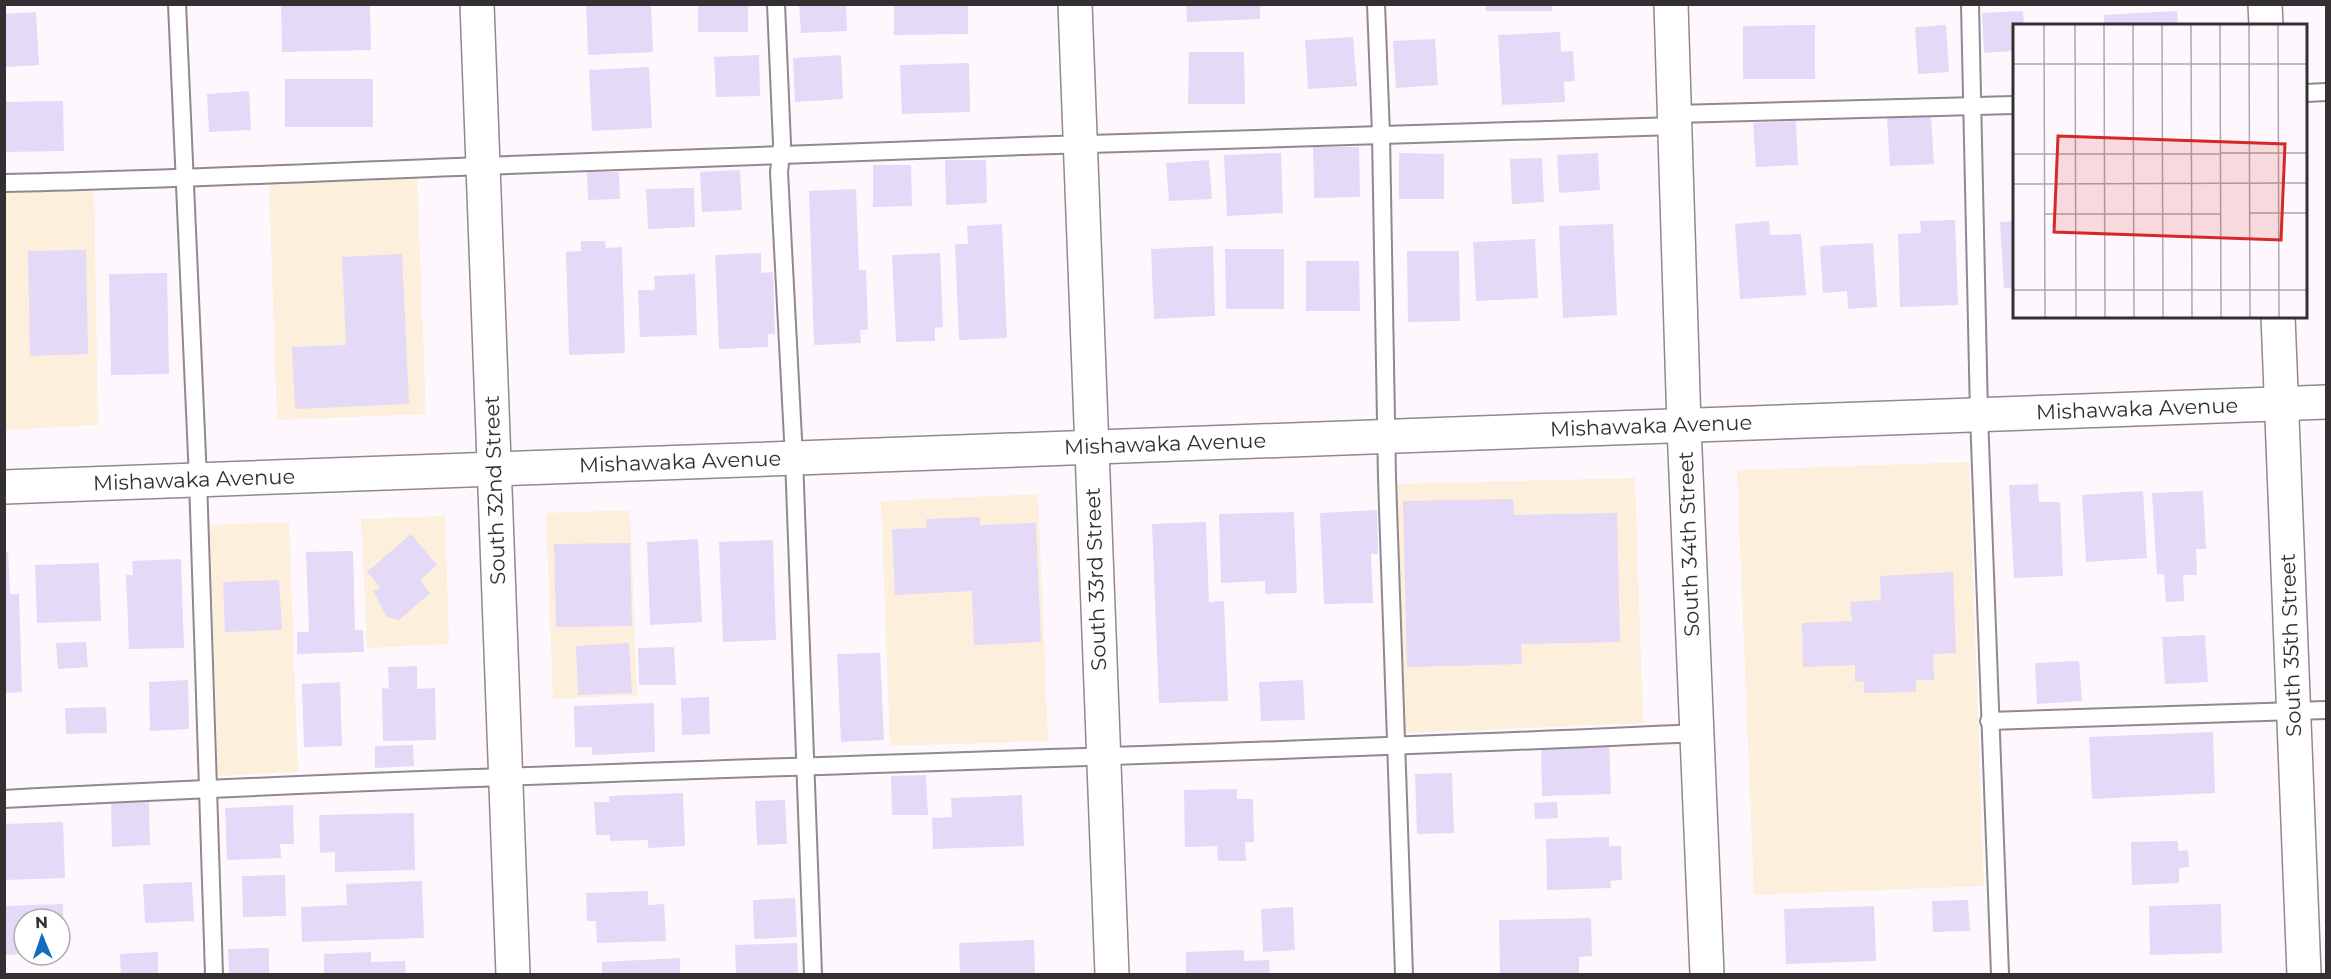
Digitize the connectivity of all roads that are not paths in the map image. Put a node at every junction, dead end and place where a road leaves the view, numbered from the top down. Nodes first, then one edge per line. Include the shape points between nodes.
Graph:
1 (177, 4) edge
2 (477, 4) edge
3 (776, 4) edge
4 (1076, 4) edge
5 (1376, 4) edge
6 (1671, 4) edge
7 (1970, 4) edge
8 (2265, 4) edge
9 (2266, 24) edge
10 (2326, 92) edge
11 (2307, 93) edge
12 (2013, 105) edge
13 (1973, 107) junction
14 (1675, 120) junction
15 (1381, 134) junction
16 (1081, 146) junction
17 (780, 157) junction
18 (483, 166) junction
19 (184, 180) junction
20 (4, 183) edge
21 (2278, 318) edge
22 (2326, 402) edge
23 (2282, 404) junction
24 (1979, 415) junction
25 (1684, 426) junction
26 (1386, 435) junction
27 (1091, 447) junction
28 (795, 458) junction
29 (494, 468) junction
30 (198, 479) junction
31 (4, 487) edge
32 (2326, 710) edge
33 (2294, 711) junction
34 (1989, 721) junction
35 (1697, 733) junction
36 (1395, 746) junction
37 (1104, 756) junction
38 (806, 765) junction
39 (506, 776) junction
40 (207, 788) junction
41 (4, 799) edge
42 (214, 975) edge
43 (513, 975) edge
44 (813, 975) edge
45 (1112, 975) edge
46 (1404, 975) edge
47 (1707, 975) edge
48 (2000, 975) edge
49 (2304, 975) edge

1 - 19 lane
2 - 18 street, South 32nd Street
3 - 17 lane
4 - 16 street, South 33rd Street
5 - 15 lane
6 - 14 street, South 34th Street
7 - 13 lane
8 - 9 street
10 - 11 lane
12 - 13 lane
13 - 14 lane
13 - 24 lane
14 - 15 lane
14 - 25 street, South 34th Street
15 - 16 lane
15 - 26 lane
16 - 17 lane
16 - 27 street, South 33rd Street
17 - 18 lane
17 - 28 lane
18 - 19 lane
18 - 29 street, South 32nd Street
19 - 20 lane
19 - 30 lane
21 - 23 street, South 35th Street
22 - 23 street, Mishawaka Avenue
23 - 24 street, Mishawaka Avenue
23 - 33 street, South 35th Street
24 - 25 street, Mishawaka Avenue
24 - 34 lane
25 - 26 street, Mishawaka Avenue
25 - 35 street, South 34th Street
26 - 27 street, Mishawaka Avenue
26 - 36 lane
27 - 28 street, Mishawaka Avenue
27 - 37 street, South 33rd Street
28 - 29 street, Mishawaka Avenue
28 - 38 lane
29 - 30 street, Mishawaka Avenue
29 - 39 street, South 32nd Street
30 - 31 street, Mishawaka Avenue
30 - 40 lane
32 - 33 lane
33 - 34 lane
33 - 49 street, South 35th Street
34 - 48 lane
35 - 36 lane
35 - 47 street, South 34th Street
36 - 37 lane
36 - 46 lane
37 - 38 lane
37 - 45 street, South 33rd Street
38 - 39 lane
38 - 44 lane
39 - 40 lane
39 - 43 street, South 32nd Street
40 - 41 lane
40 - 42 lane

